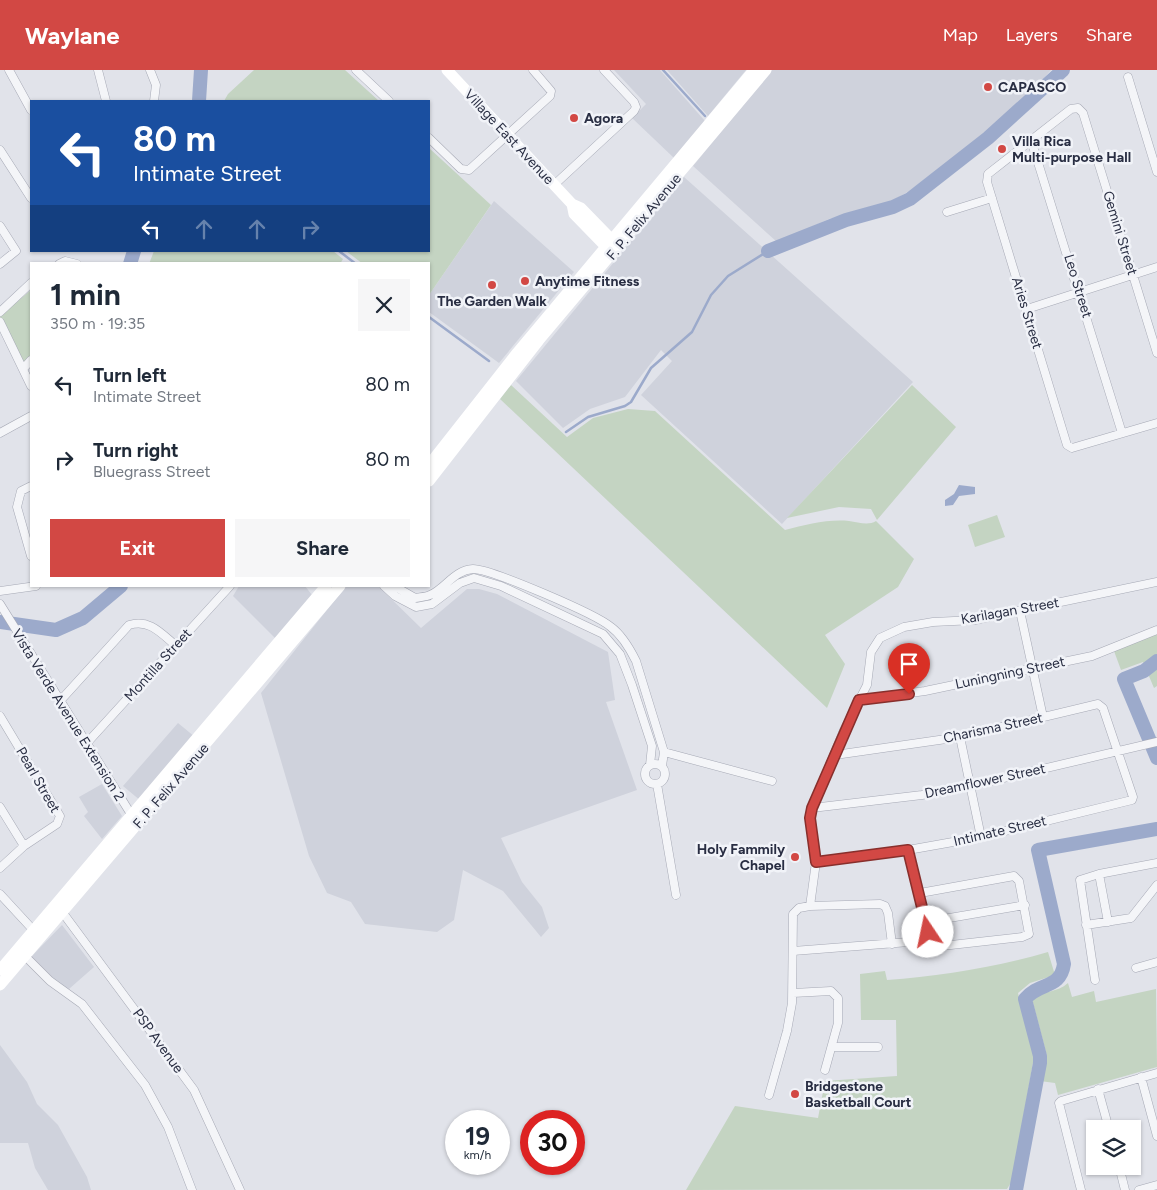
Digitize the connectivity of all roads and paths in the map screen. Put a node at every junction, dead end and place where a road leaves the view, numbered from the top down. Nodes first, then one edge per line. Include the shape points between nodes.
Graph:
1 (10, 70) edge
2 (98, 70) edge
3 (150, 70) edge
4 (356, 70) edge
5 (447, 70) edge
6 (533, 70) edge
7 (604, 70) edge
8 (754, 70) edge
9 (766, 70) edge
10 (1128, 76) dead end
11 (106, 100) edge
12 (154, 100) edge
13 (388, 100) edge
14 (30, 108) edge
15 (507, 136) junction
16 (430, 139) edge
17 (1031, 140) junction
18 (0, 150) edge
19 (1157, 172) edge
20 (554, 185) junction
21 (30, 196) edge
22 (992, 198) junction
23 (947, 212) dead end
24 (0, 226) edge
25 (612, 247) junction
26 (0, 264) edge
27 (1157, 267) edge
28 (1132, 275) junction
29 (30, 284) edge
30 (1080, 292) junction
31 (1027, 309) junction
32 (0, 312) edge
33 (0, 322) edge
34 (1157, 353) edge
35 (30, 361) edge
36 (23, 369) junction
37 (30, 384) edge
38 (30, 416) edge
39 (1157, 423) edge
40 (1, 430) edge
41 (1122, 434) junction
42 (430, 464) edge
43 (430, 480) edge
44 (30, 487) edge
45 (30, 552) edge
46 (1157, 582) edge
47 (30, 587) edge
48 (229, 587) edge
49 (325, 587) edge
50 (339, 587) edge
51 (385, 587) edge
52 (396, 587) edge
53 (0, 591) edge
54 (547, 595) junction
55 (0, 604) edge
56 (542, 605) junction
57 (1020, 611) junction
58 (1157, 630) edge
59 (174, 645) junction
60 (628, 647) junction
61 (620, 654) junction
62 (1032, 668) junction
63 (859, 700) junction
64 (60, 701) junction
65 (0, 716) edge
66 (1044, 717) junction
67 (960, 737) junction
68 (1157, 742) edge
69 (86, 744) junction
70 (1118, 751) junction
71 (664, 752) junction
72 (835, 755) junction
73 (650, 765) junction
74 (662, 766) junction
75 (772, 781) dead end
76 (657, 784) junction
77 (970, 786) junction
78 (0, 807) edge
79 (812, 808) junction
80 (135, 820) junction
81 (981, 838) junction
82 (24, 846) junction
83 (908, 850) junction
84 (816, 862) junction
85 (1157, 863) edge
86 (0, 868) edge
87 (1099, 874) junction
88 (1157, 885) edge
89 (920, 893) junction
90 (0, 894) edge
91 (676, 895) dead end
92 (1025, 905) junction
93 (810, 906) junction
94 (59, 908) junction
95 (926, 922) junction
96 (1108, 922) junction
97 (1086, 925) junction
98 (37, 934) junction
99 (909, 942) dead end
100 (892, 944) junction
101 (793, 951) junction
102 (22, 952) junction
103 (1157, 962) edge
104 (1136, 968) dead end
105 (2, 977) edge
106 (1095, 980) dead end
107 (794, 993) junction
108 (833, 1047) junction
109 (878, 1047) dead end
110 (825, 1070) dead end
111 (1157, 1073) edge
112 (1141, 1077) junction
113 (1098, 1089) junction
114 (769, 1095) dead end
115 (1107, 1120) edge
116 (1157, 1136) edge
117 (1121, 1175) edge
118 (1157, 1184) edge
119 (192, 1190) edge
120 (240, 1190) edge
121 (1081, 1190) edge
122 (1125, 1190) edge
123 (1139, 1190) edge

1 - 14 street
2 - 11 street
3 - 12 street via 156,85
4 - 13 street
5 - 15 main road, Village East Avenue
6 - 15 street via 548,85 550,96
7 - 20 street via 636,107
8 - 25 main road, F. P. Felix Avenue
9 - 25 main road, F. P. Felix Avenue
10 - 19 street
15 - 16 street via 466,170
15 - 20 main road, Village East Avenue
17 - 22 street, Aries Street via 988,174
17 - 28 street, Gemini Street via 1071,109 1078,108 1084,113
17 - 30 street, Leo Street
18 - 21 street
20 - 25 main road, Village East Avenue via 572,204 581,208
22 - 23 street
22 - 31 street, Aries Street
24 - 26 street via 16,251
25 - 42 main road, F. P. Felix Avenue via 481,397
25 - 43 main road, F. P. Felix Avenue
27 - 28 street
28 - 30 street
28 - 34 street, Gemini Street
29 - 32 street
30 - 31 street
30 - 41 street, Leo Street
31 - 41 street, Aries Street via 1067,445 1072,448
33 - 36 street
35 - 36 street
36 - 37 street
38 - 40 street
39 - 41 street
44 - 45 street via 21,492 17,507
46 - 57 street, Karilagan Street
47 - 53 street
48 - 59 street, Montilla Street
49 - 80 main road, F. P. Felix Avenue
50 - 80 main road, F. P. Felix Avenue
51 - 56 street via 416,607 432,604 460,583 474,578 501,586
52 - 54 street via 415,598 431,595 459,573 473,569
54 - 56 street
54 - 60 street via 611,627
55 - 64 street, Vista Verde Avenue Extension 2
56 - 61 street via 603,634
57 - 62 street
57 - 63 street, Karilagan Street via 976,620 904,627 880,638 871,652 867,685
58 - 62 street, Luningning Street via 1092,656
59 - 64 street via 154,626 142,623 128,625
59 - 69 street, Montilla Street
60 - 61 street
60 - 71 street via 636,661
61 - 73 street via 652,746
62 - 63 street, Luningning Street via 925,691
62 - 66 street
63 - 72 street
64 - 69 street, Vista Verde Avenue Extension 2
65 - 82 street, Pearl Street via 59,813 57,824
66 - 67 street, Charisma Street
66 - 70 street, Charisma Street via 1098,704 1103,708
67 - 72 street, Charisma Street
67 - 77 street
68 - 70 street, Dreamflower Street
69 - 80 street, Vista Verde Avenue Extension 2
70 - 77 street, Dreamflower Street
70 - 81 street, Intimate Street via 1133,794 1132,800
71 - 74 street
71 - 75 street
72 - 79 street
73 - 74 street
73 - 76 street via 645,776
74 - 76 street via 664,778
76 - 91 street
77 - 79 street, Dreamflower Street
77 - 81 street
78 - 82 street
79 - 84 street via 810,818
80 - 94 main road, F. P. Felix Avenue
81 - 83 street, Intimate Street
82 - 86 street
83 - 84 street, Intimate Street
83 - 89 street
84 - 93 street
85 - 87 street
87 - 96 street
87 - 97 street via 1082,878 1080,882
88 - 96 street via 1131,918
89 - 92 street via 1011,876 1019,881
89 - 95 street
90 - 98 street
92 - 95 street
92 - 95 street via 1030,934 1022,937 938,948 930,943
93 - 100 street via 885,906
93 - 101 street via 799,908 793,914
94 - 98 main road, F. P. Felix Avenue
94 - 120 street, PSP Avenue via 194,1090
96 - 97 street
97 - 106 street
98 - 102 main road, F. P. Felix Avenue
99 - 100 street
100 - 101 street
101 - 107 street
102 - 105 main road, F. P. Felix Avenue
102 - 119 street via 50,981 82,1004 145,1085 168,1127
103 - 104 street
107 - 108 street via 831,991 836,994 838,1023
107 - 114 street
108 - 109 street
108 - 110 street
111 - 112 street
112 - 113 street
112 - 116 street
113 - 115 street
113 - 121 street via 1061,1101 1059,1107
117 - 122 street
118 - 123 street

